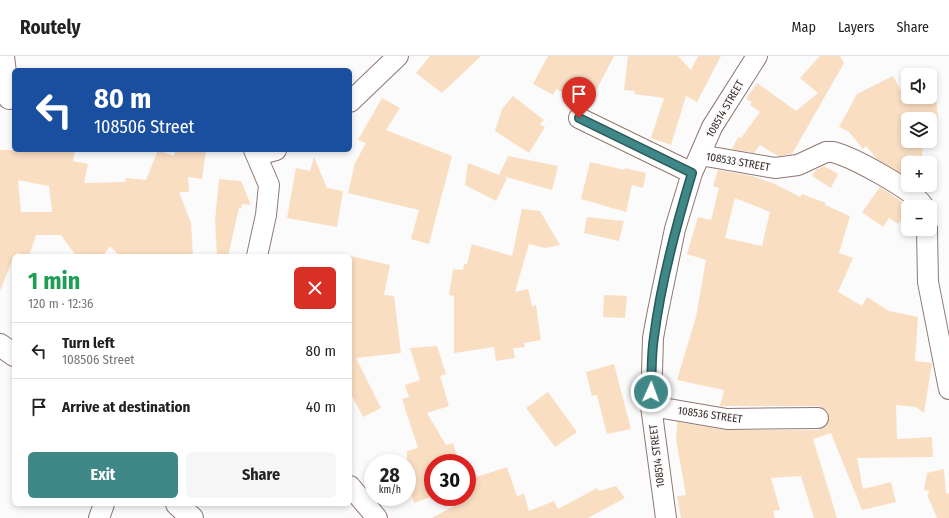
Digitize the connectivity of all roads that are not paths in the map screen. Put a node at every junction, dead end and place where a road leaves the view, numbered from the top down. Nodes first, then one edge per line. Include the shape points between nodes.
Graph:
1 (4, 56) edge
2 (398, 56) edge
3 (757, 56) edge
4 (8, 99) edge
5 (352, 100) edge
6 (579, 118) dead end
7 (256, 152) edge
8 (700, 155) junction
9 (692, 173) junction
10 (919, 200) edge
11 (927, 236) edge
12 (257, 254) edge
13 (0, 345) edge
14 (12, 354) edge
15 (949, 389) edge
16 (651, 406) junction
17 (818, 418) dead end
18 (352, 488) edge
19 (103, 506) edge
20 (179, 506) edge
21 (99, 518) edge
22 (192, 518) edge
23 (377, 518) edge
24 (666, 518) edge

1 - 4 street
2 - 5 street
3 - 8 street, 108514 STREET via 712,127
6 - 9 street
7 - 12 street via 269,185 266,216
8 - 9 street, 108514 STREET
8 - 10 street, 108533 STREET via 788,168 826,152 833,152 892,180
9 - 16 street, 108514 STREET via 675,229 653,338
11 - 15 street via 928,282
13 - 14 street
16 - 17 street, 108536 STREET via 727,419
16 - 24 street, 108514 STREET
18 - 23 street
19 - 21 street
20 - 22 street

